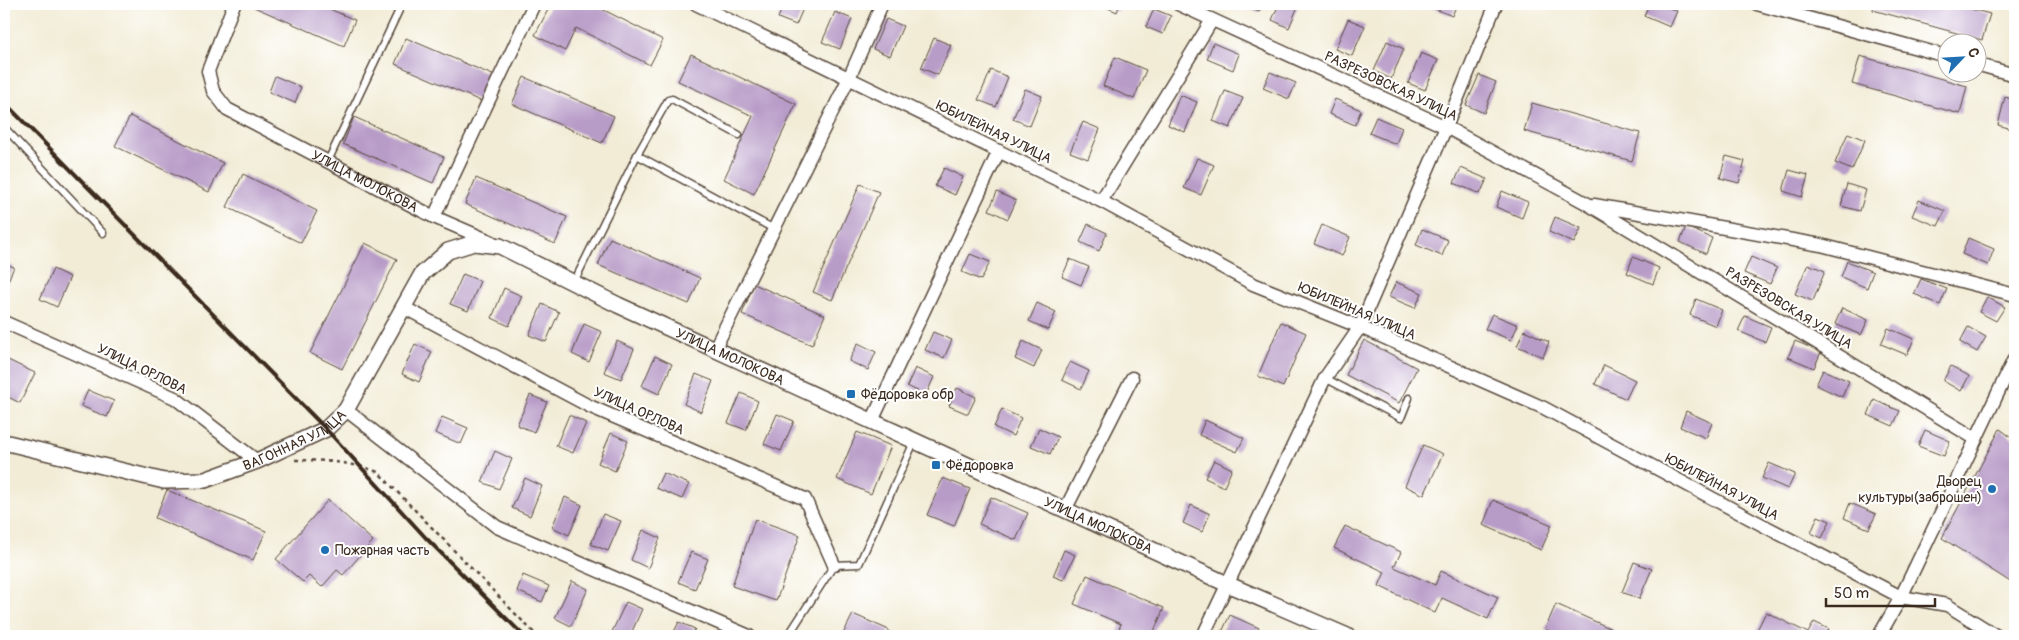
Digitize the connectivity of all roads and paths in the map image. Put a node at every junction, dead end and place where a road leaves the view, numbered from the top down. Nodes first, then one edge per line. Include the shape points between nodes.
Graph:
1 (234, 4) edge
2 (402, 4) edge
3 (534, 4) edge
4 (882, 4) edge
5 (1178, 4) edge
6 (1496, 4) edge
7 (1757, 4) edge
8 (703, 5) edge
9 (1212, 20) junction
10 (1936, 53) edge
11 (1986, 67) edge
12 (2015, 75) edge
13 (849, 78) junction
14 (4, 127) edge
15 (1446, 127) junction
16 (739, 135) dead end
17 (999, 151) junction
18 (636, 155) junction
19 (328, 161) junction
20 (1101, 201) junction
21 (1586, 203) junction
22 (434, 217) junction
23 (774, 229) junction
24 (102, 233) dead end
25 (500, 246) junction
26 (573, 284) junction
27 (2015, 295) edge
28 (403, 307) junction
29 (4, 322) edge
30 (1360, 327) junction
31 (715, 348) junction
32 (2015, 356) edge
33 (1132, 378) dead end
34 (1325, 378) junction
35 (1409, 398) dead end
36 (346, 410) junction
37 (872, 421) junction
38 (1976, 439) junction
39 (914, 440) junction
40 (4, 442) edge
41 (295, 460) dead end
42 (257, 461) junction
43 (1065, 510) junction
44 (834, 565) junction
45 (1226, 584) junction
46 (1901, 596) junction
47 (537, 636) edge
48 (749, 636) edge
49 (788, 636) edge
50 (1203, 636) edge
51 (1347, 636) edge
52 (1879, 636) edge
53 (1997, 636) edge

1 - 19 street, УЛИЦА МОЛОКОВА via 208,71 213,91 227,109
2 - 19 lane
3 - 22 street
4 - 13 street
5 - 9 street, РАЗРЕЗОВСКАЯ УЛИЦА
6 - 15 street
7 - 10 street
8 - 13 street, ЮБИЛЕЙНАЯ УЛИЦА
9 - 15 street, РАЗРЕЗОВСКАЯ УЛИЦА
9 - 20 street
11 - 12 street
13 - 17 street, ЮБИЛЕЙНАЯ УЛИЦА
13 - 23 street
14 - 24 lane
15 - 21 street, РАЗРЕЗОВСКАЯ УЛИЦА
15 - 30 street
16 - 18 lane via 672,99 665,104
17 - 20 street, ЮБИЛЕЙНАЯ УЛИЦА
17 - 37 street
18 - 23 lane
18 - 26 lane
19 - 22 street, УЛИЦА МОЛОКОВА
20 - 30 street, ЮБИЛЕЙНАЯ УЛИЦА via 1253,284
21 - 27 street, РАЗРЕЗОВСКАЯ УЛИЦА via 1821,245
21 - 38 street, РАЗРЕЗОВСКАЯ УЛИЦА
22 - 25 street, УЛИЦА МОЛОКОВА
23 - 31 street
25 - 26 street, УЛИЦА МОЛОКОВА
25 - 28 street, ВАГОННАЯ УЛИЦА via 474,244 448,252 422,274
26 - 31 street, УЛИЦА МОЛОКОВА
28 - 36 street, ВАГОННАЯ УЛИЦА
28 - 44 street, УЛИЦА ОРЛОВА via 589,406 805,499
29 - 42 street, УЛИЦА ОРЛОВА via 175,398
30 - 34 street
30 - 46 street, ЮБИЛЕЙНАЯ УЛИЦА via 1544,408
31 - 37 street, УЛИЦА МОЛОКОВА
32 - 38 street
33 - 43 street
34 - 35 lane via 1401,418
34 - 45 street
36 - 42 street, ВАГОННАЯ УЛИЦА via 326,429
36 - 48 street via 497,527
37 - 39 street, УЛИЦА МОЛОКОВА
38 - 46 street
39 - 43 street, УЛИЦА МОЛОКОВА
39 - 44 lane via 859,564
40 - 42 street, ВАГОННАЯ УЛИЦА via 164,482 205,480
41 - 47 path via 360,465 378,472
43 - 45 street, УЛИЦА МОЛОКОВА
44 - 49 lane
45 - 50 street
45 - 51 street, УЛИЦА МОЛОКОВА
46 - 52 street
46 - 53 street, ЮБИЛЕЙНАЯ УЛИЦА via 1947,605

